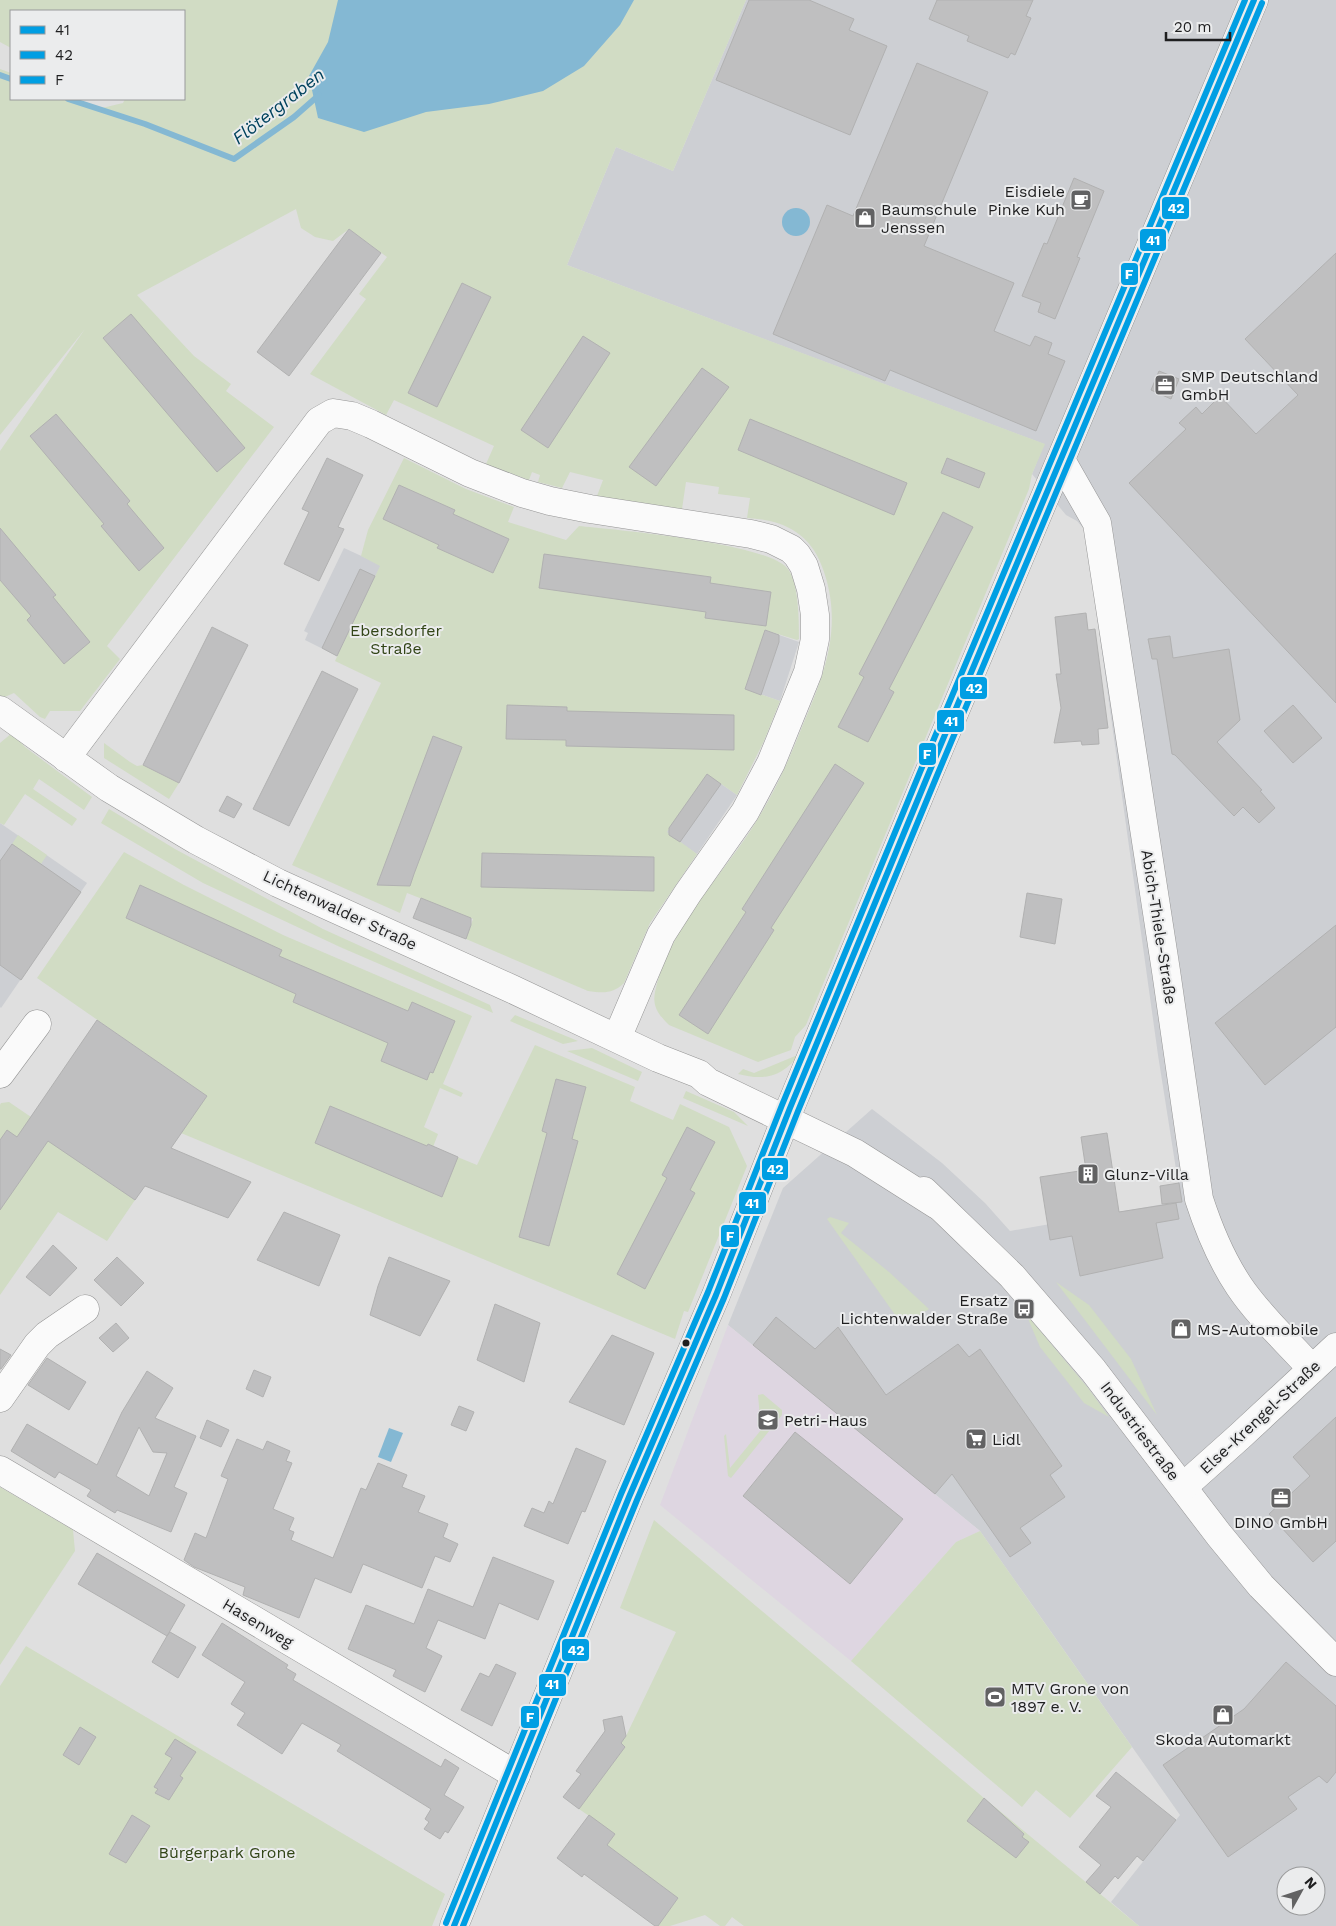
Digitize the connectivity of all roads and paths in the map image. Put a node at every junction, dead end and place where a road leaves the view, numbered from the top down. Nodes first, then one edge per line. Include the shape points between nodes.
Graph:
1 (1254, 0) edge
2 (1061, 460) junction
3 (0, 710) edge
4 (66, 758) junction
5 (37, 1024) dead end
6 (617, 1038) junction
7 (0, 1074) edge
8 (788, 1113) junction
9 (85, 1309) dead end
10 (1336, 1347) edge
11 (1312, 1370) junction
12 (0, 1398) edge
13 (0, 1470) edge
14 (1183, 1487) junction
15 (1336, 1662) edge
16 (516, 1775) junction
17 (454, 1926) edge

1 - 2 street
2 - 8 street
2 - 11 street, Abich-Thiele-Straße via 1097,524 1199,1199 1224,1261 1240,1287
3 - 4 street, Lichtenwalder Straße
4 - 6 street, Lichtenwalder Straße via 196,840 278,884
4 - 6 street via 319,421 333,412 371,424 470,473 530,495 590,510 751,534 791,549 804,566 812,589 815,639 808,672 767,771 745,812 661,935
5 - 7 street
6 - 8 street, Lichtenwalder Straße via 699,1074 710,1074
8 - 14 street, Industriestraße via 937,1205 1012,1276 1093,1370
8 - 16 street via 716,1295 629,1497
9 - 12 street via 37,1345
10 - 11 street, Else-Krengel-Straße
11 - 14 street, Else-Krengel-Straße
13 - 16 street, Hasenweg
14 - 15 street, Industriestraße via 1262,1586
16 - 17 street

